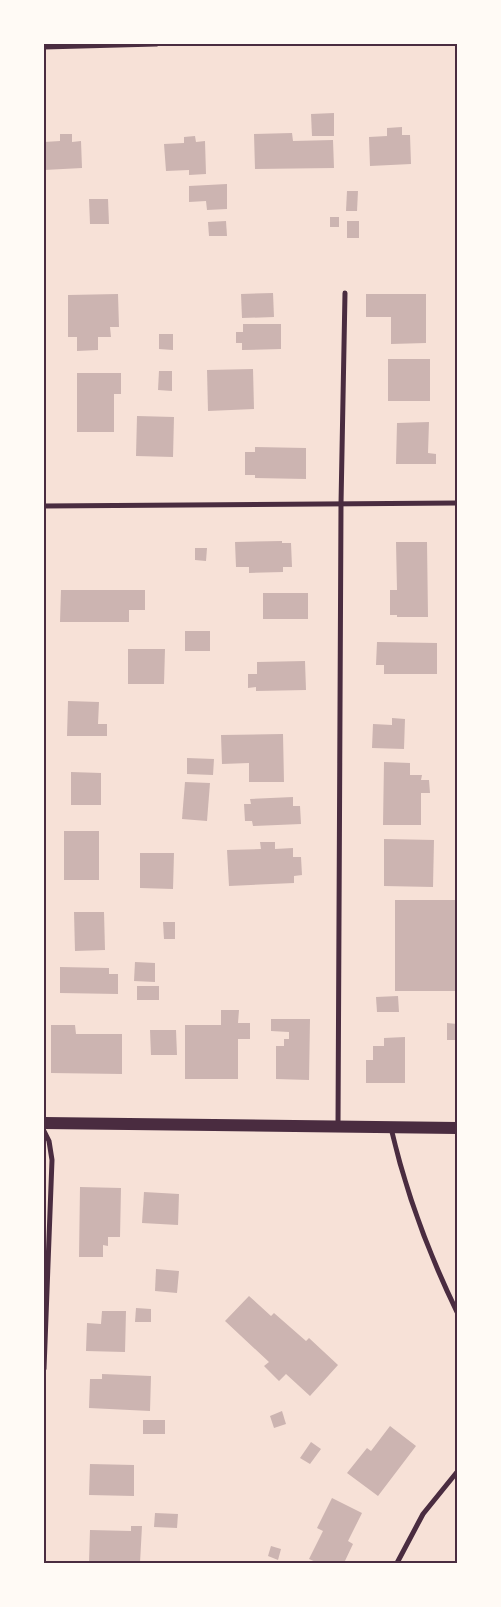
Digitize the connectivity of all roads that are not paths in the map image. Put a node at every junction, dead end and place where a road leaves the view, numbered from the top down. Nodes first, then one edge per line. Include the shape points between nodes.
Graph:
1 (156, 44) edge
2 (44, 47) edge
3 (345, 293) dead end
4 (457, 503) edge
5 (341, 504) junction
6 (44, 506) edge
7 (44, 1123) edge
8 (338, 1127) junction
9 (391, 1128) junction
10 (457, 1128) edge
11 (44, 1131) edge
12 (457, 1312) edge
13 (44, 1369) edge
14 (457, 1472) edge
15 (397, 1563) edge

1 - 2 street
3 - 5 street
4 - 5 street
5 - 6 street
5 - 8 street
7 - 8 main road
8 - 9 main road
9 - 10 main road
9 - 12 street via 414,1214
11 - 13 street via 52,1160
14 - 15 street via 423,1514

